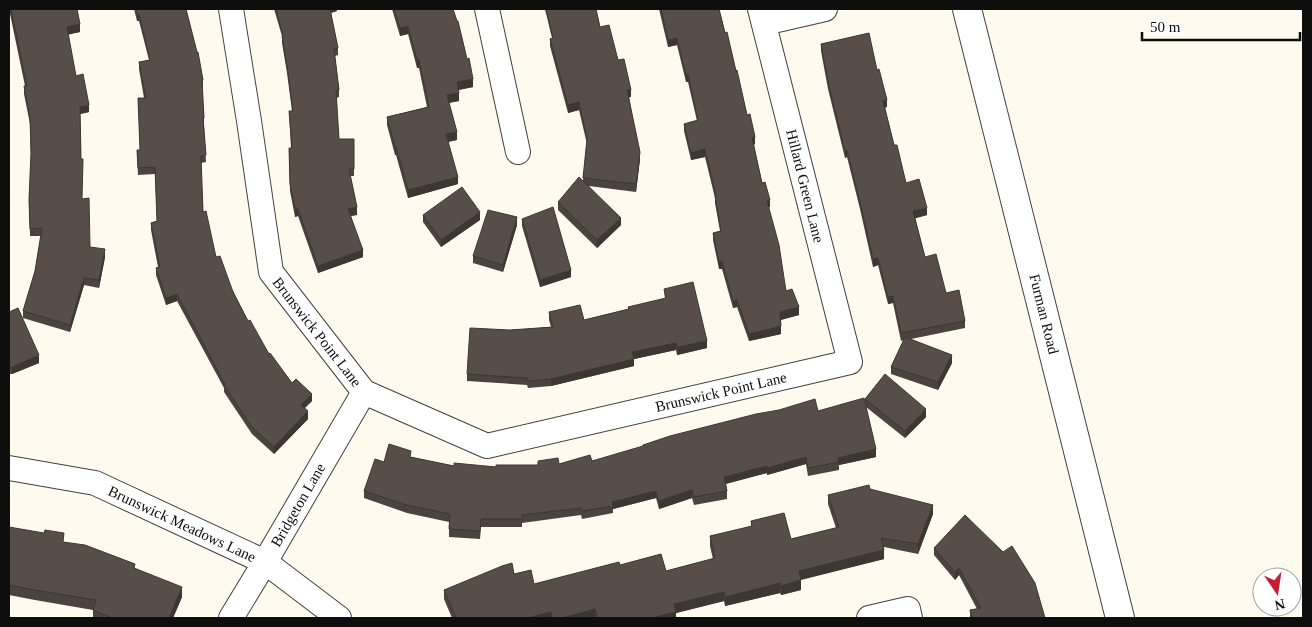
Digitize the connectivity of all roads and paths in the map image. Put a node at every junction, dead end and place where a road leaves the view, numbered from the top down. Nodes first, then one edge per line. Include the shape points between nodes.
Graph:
1 (231, 9) edge
2 (487, 9) edge
3 (825, 9) edge
4 (967, 9) edge
5 (762, 16) edge
6 (518, 152) dead end
7 (850, 362) joint
8 (364, 392) junction
9 (9, 468) edge
10 (266, 562) junction
11 (909, 613) edge
12 (231, 618) edge
13 (339, 618) edge
14 (868, 618) edge
15 (1120, 618) edge

1 - 8 street, Brunswick Point Lane via 270,272
2 - 6 street
3 - 5 street
4 - 15 street, Furman Road
5 - 7 street, Hillard Green Lane
7 - 8 street, Brunswick Point Lane via 487,446
8 - 10 street, Bridgeton Lane
9 - 10 street, Brunswick Meadows Lane via 95,483
10 - 12 street, Bridgeton Lane
10 - 13 street, Brunswick Meadows Lane
11 - 14 street

